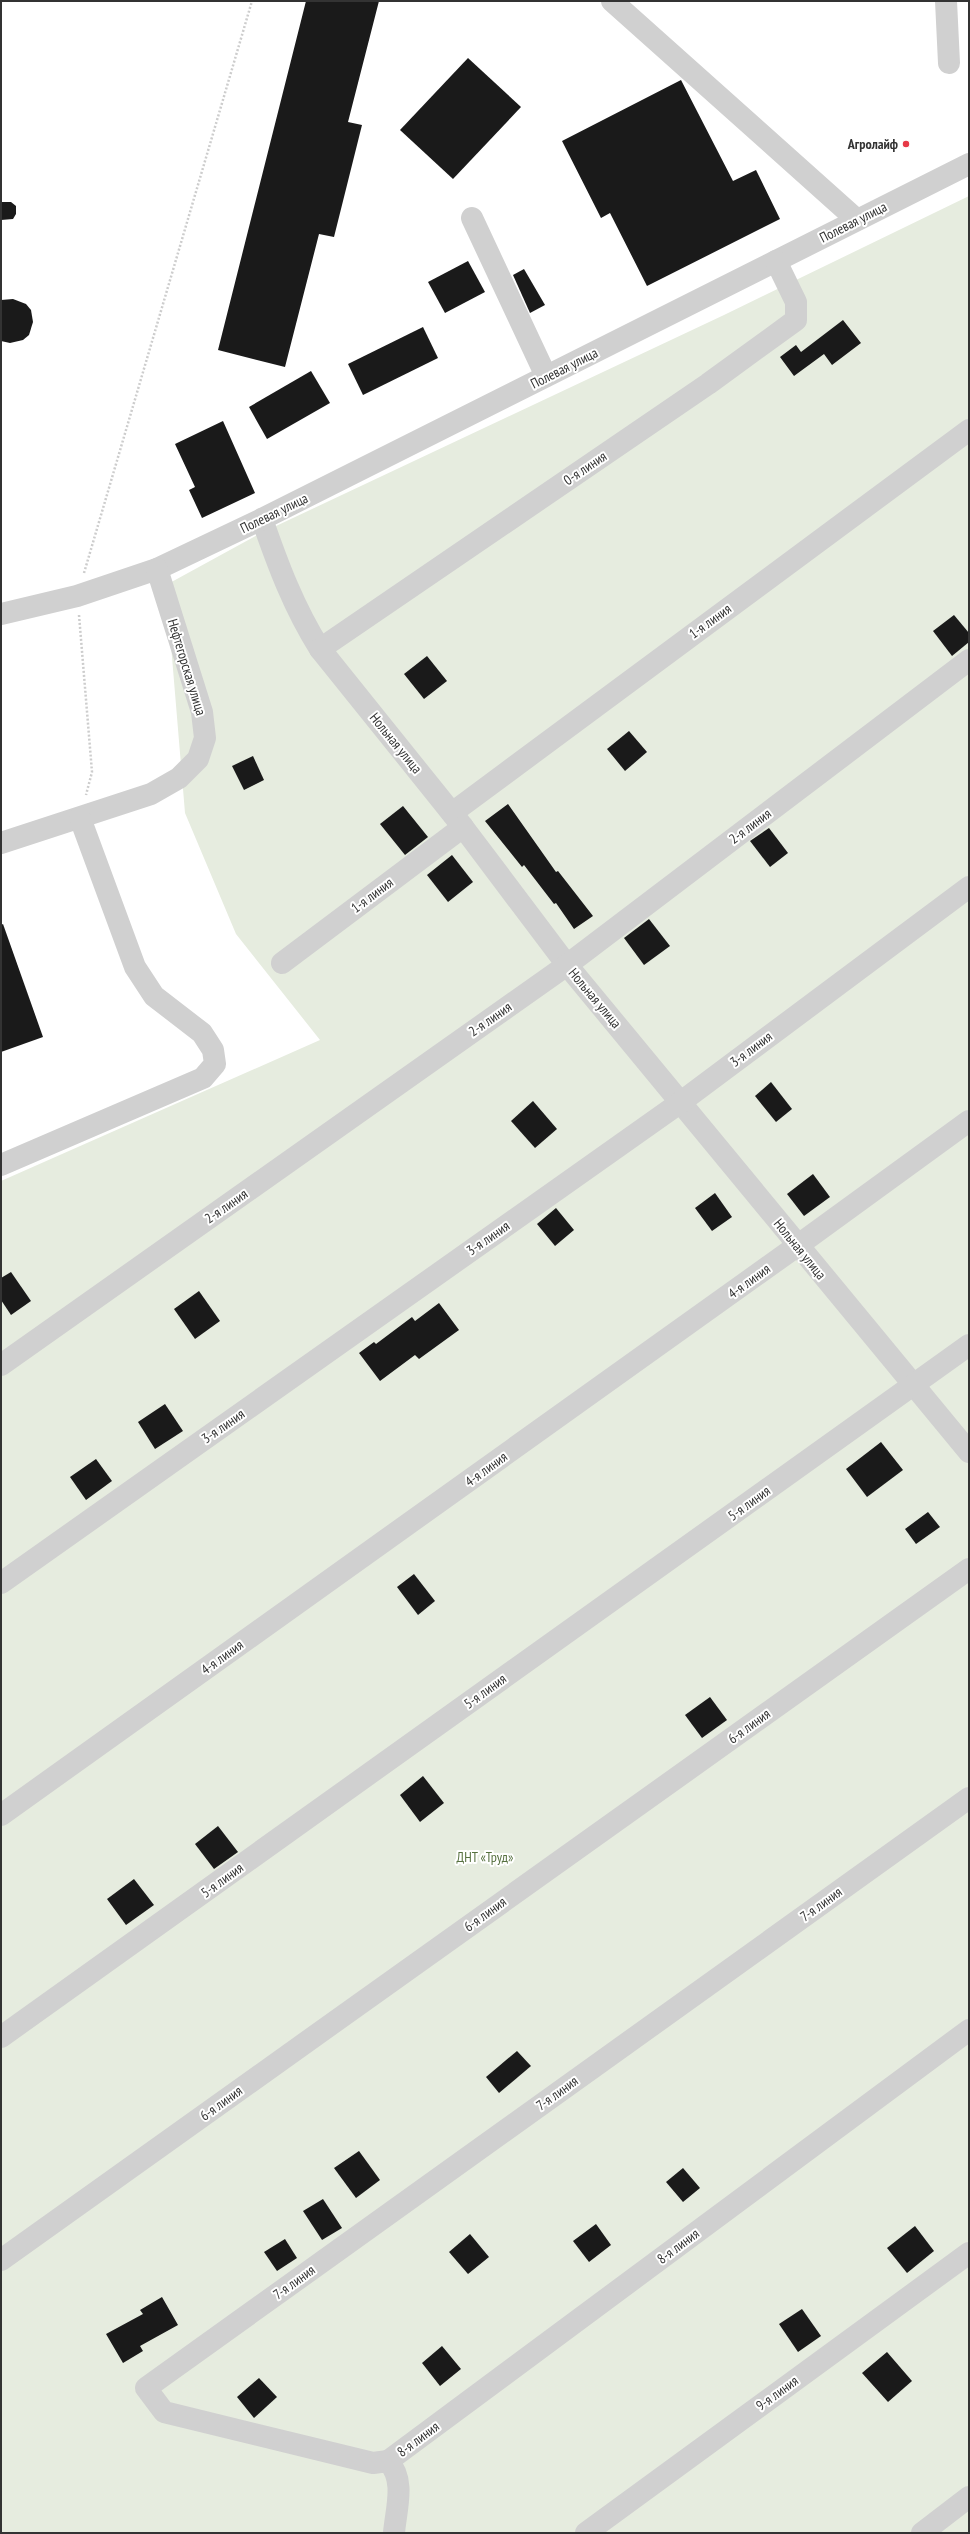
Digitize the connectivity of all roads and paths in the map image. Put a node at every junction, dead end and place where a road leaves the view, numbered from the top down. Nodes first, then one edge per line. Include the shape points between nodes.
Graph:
1 (252, 1) edge
2 (612, 1) edge
3 (946, 1) edge
4 (948, 63) dead end
5 (969, 164) edge
6 (472, 218) dead end
7 (857, 220) junction
8 (776, 261) junction
9 (546, 376) junction
10 (969, 430) edge
11 (262, 519) junction
12 (157, 569) junction
13 (77, 596) junction
14 (1, 614) edge
15 (320, 649) junction
16 (969, 660) edge
17 (80, 818) junction
18 (457, 820) junction
19 (1, 843) edge
20 (969, 887) edge
21 (282, 963) dead end
22 (567, 965) junction
23 (681, 1102) junction
24 (969, 1120) edge
25 (1, 1165) edge
26 (798, 1246) junction
27 (969, 1345) edge
28 (1, 1365) edge
29 (913, 1385) junction
30 (969, 1452) edge
31 (969, 1569) edge
32 (1, 1583) edge
33 (969, 1798) edge
34 (1, 1815) edge
35 (969, 2030) edge
36 (1, 2037) edge
37 (969, 2253) edge
38 (1, 2260) edge
39 (388, 2461) junction
40 (969, 2497) edge
41 (394, 2533) edge
42 (586, 2533) edge
43 (922, 2533) edge

1 - 13 path
2 - 7 street
3 - 4 street
5 - 7 street, Полевая улица
6 - 9 street
7 - 8 street, Полевая улица
8 - 9 street, Полевая улица
8 - 15 street, 0-я линия via 796,302 796,320 708,384
9 - 11 street, Полевая улица
10 - 18 street, 1-я линия
11 - 12 street, Полевая улица
11 - 15 street, Нольная улица via 284,583
12 - 13 street
12 - 17 street, Нефтегорская улица via 202,712 205,738 198,759 179,778 151,794
13 - 14 street
13 - 17 path via 92,772
15 - 18 street, Нольная улица
16 - 22 street, 2-я линия
17 - 19 street, Нефтегорская улица
17 - 25 street via 135,967 154,996 202,1033 213,1050 215,1064 203,1078
18 - 21 street, 1-я линия
18 - 22 street, Нольная улица
20 - 23 street, 3-я линия
22 - 23 street, Нольная улица
22 - 28 street, 2-я линия
23 - 26 street, Нольная улица
23 - 32 street, 3-я линия
24 - 26 street, 4-я линия
26 - 29 street, Нольная улица
26 - 34 street, 4-я линия
27 - 29 street, 5-я линия
29 - 30 street, Нольная улица
29 - 36 street, 5-я линия
31 - 38 street, 6-я линия
33 - 39 street, 7-я линия via 146,2388 164,2412 373,2463
35 - 39 street, 8-я линия
37 - 42 street, 9-я линия
39 - 41 street via 395,2469 399,2481
40 - 43 street

